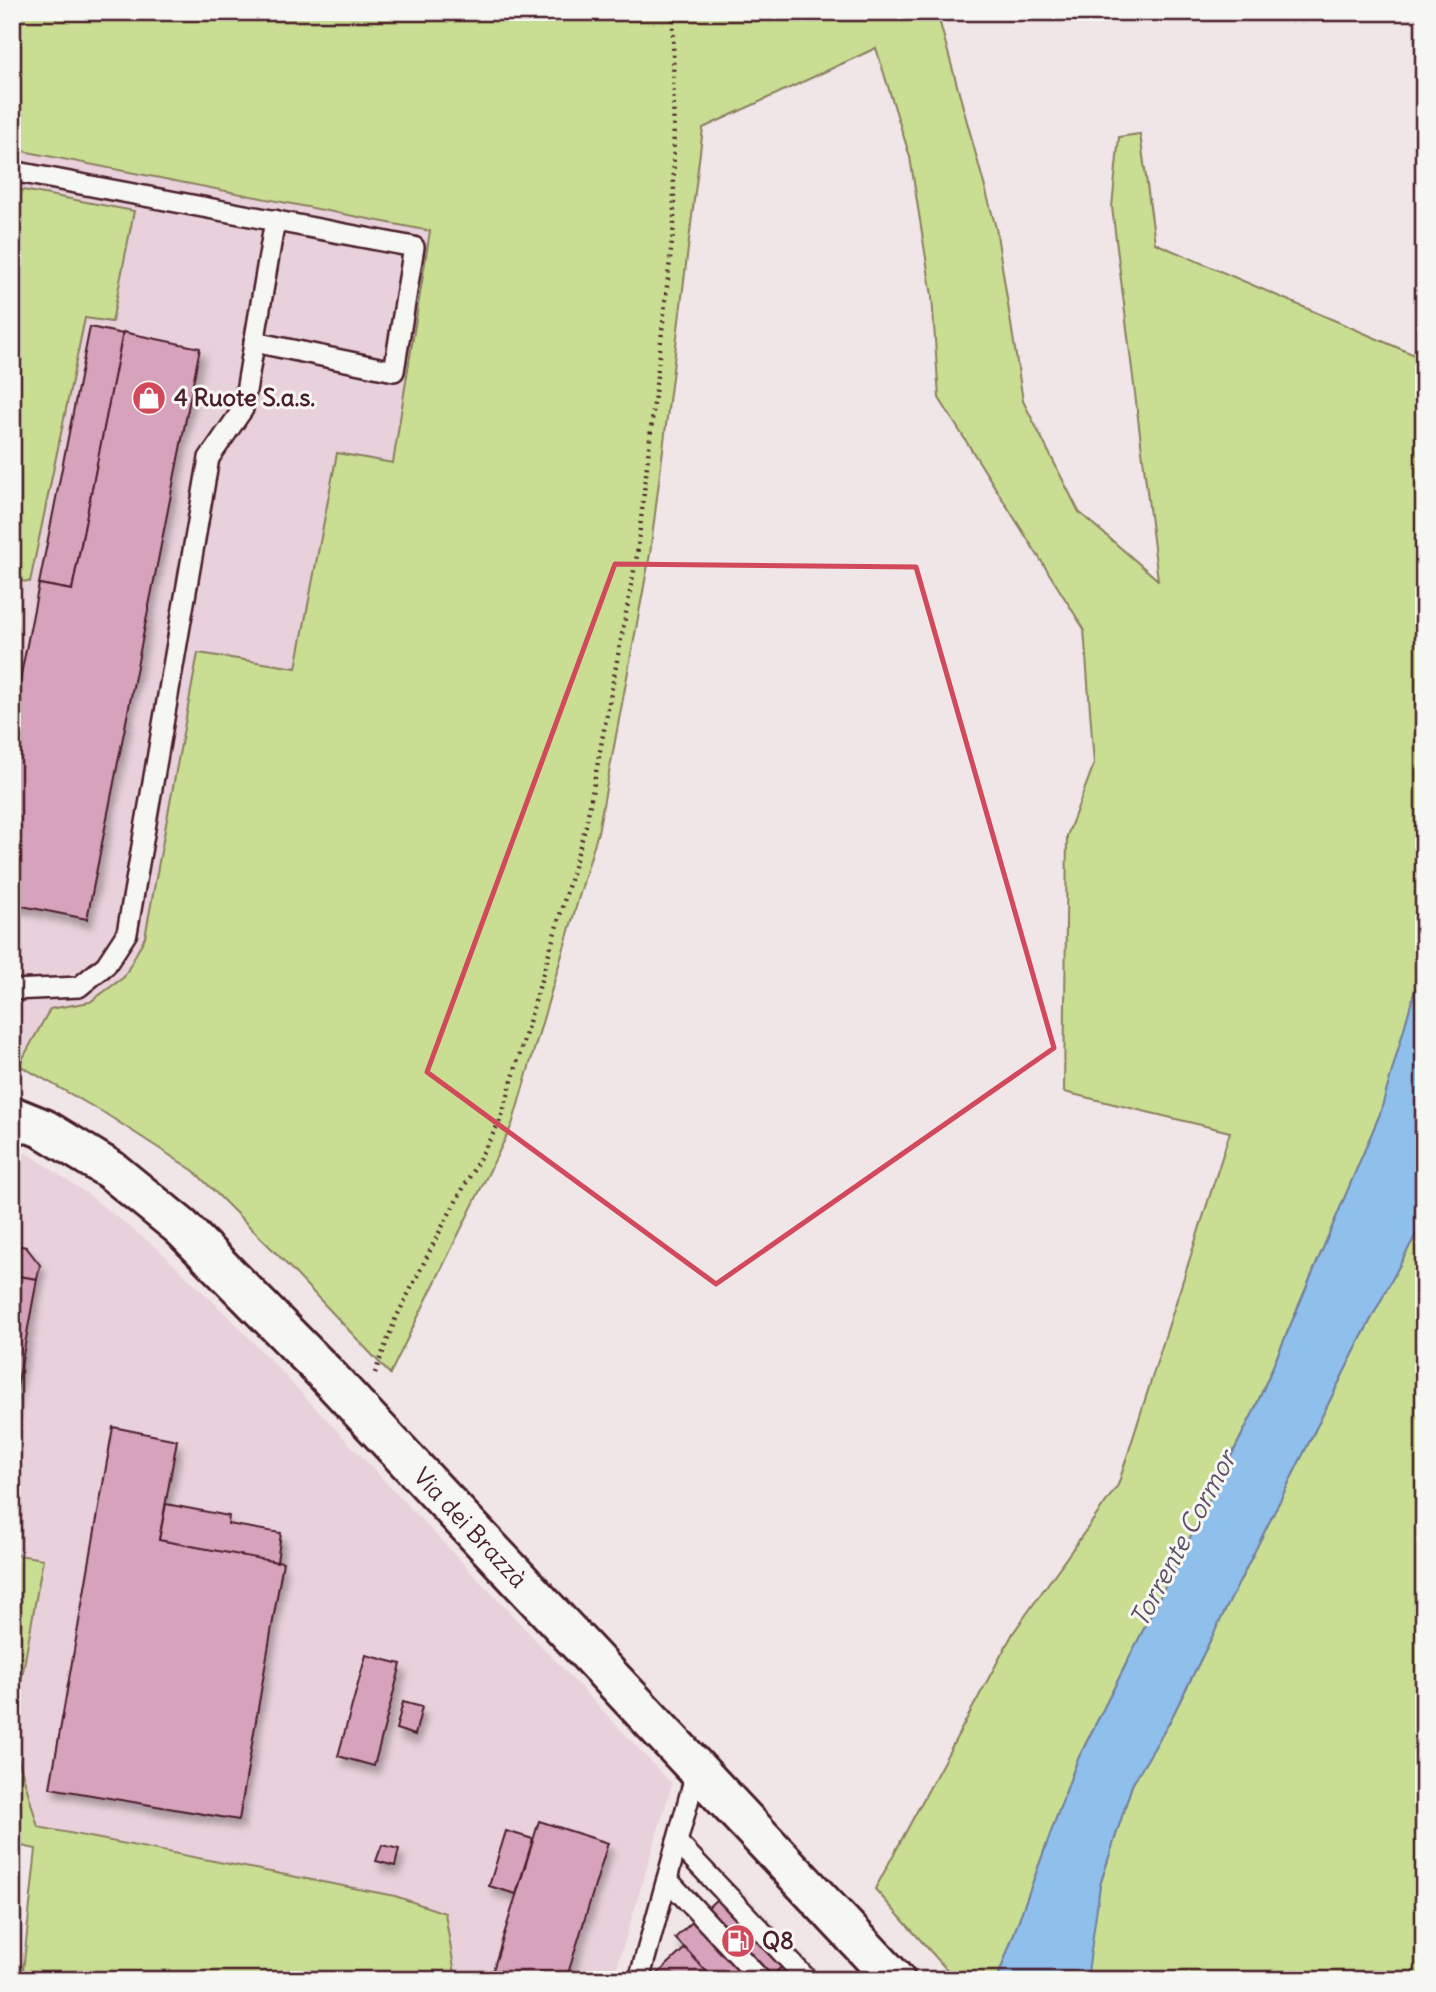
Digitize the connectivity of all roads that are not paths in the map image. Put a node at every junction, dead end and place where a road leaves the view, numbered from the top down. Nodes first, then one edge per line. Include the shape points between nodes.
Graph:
1 (12, 171) edge
2 (275, 220) junction
3 (254, 342) junction
4 (12, 990) edge
5 (12, 1116) edge
6 (697, 1769) junction
7 (677, 1842) junction
8 (667, 1879) junction
9 (639, 1980) edge
10 (761, 1980) edge
11 (808, 1980) edge
12 (888, 1980) edge
13 (895, 1980) edge

1 - 2 lane
2 - 3 lane
2 - 3 lane via 414,247 394,371
3 - 4 lane via 243,409 209,458 127,933 106,965 79,987
5 - 6 main road, Via dei Brazzà via 44,1129 111,1170 181,1227 362,1412
6 - 7 lane
6 - 13 main road, Via dei Brazzà
7 - 8 lane
7 - 11 lane
8 - 9 lane
8 - 10 lane
12 - 13 lane

